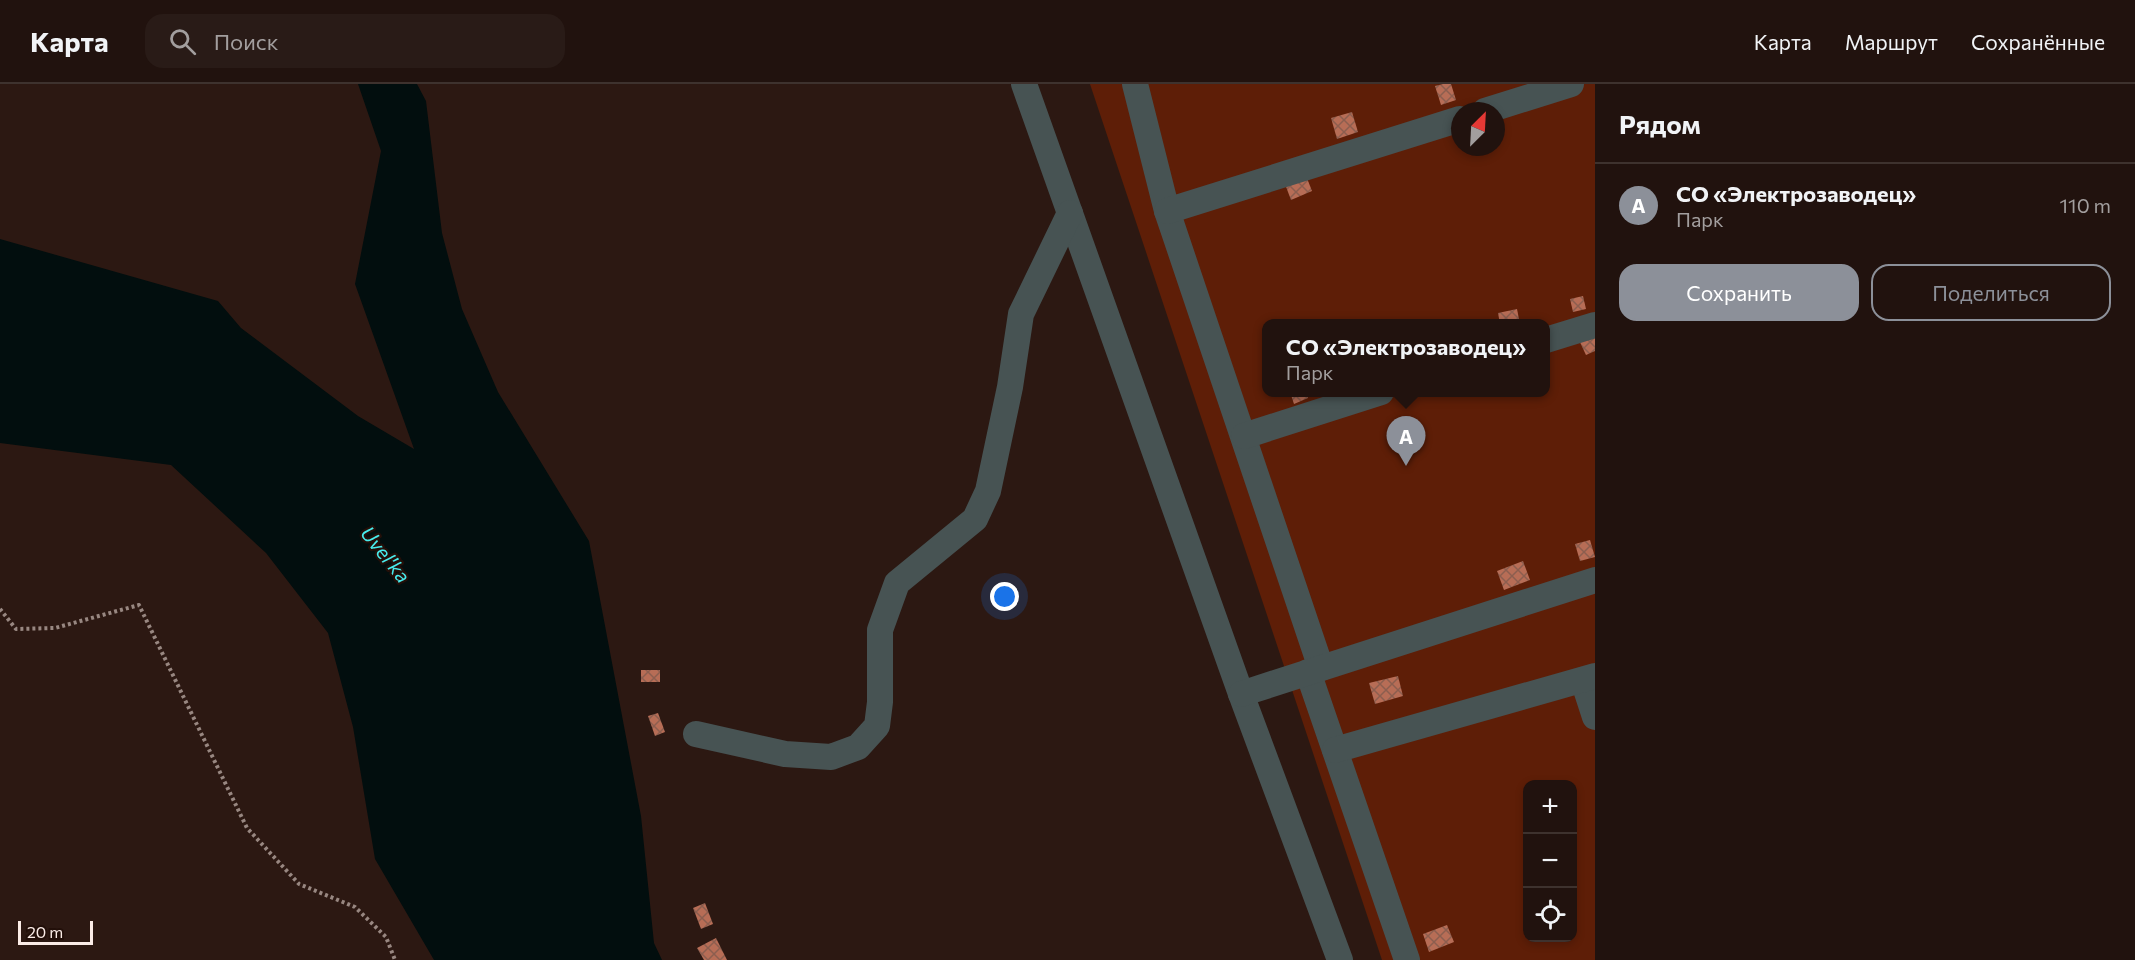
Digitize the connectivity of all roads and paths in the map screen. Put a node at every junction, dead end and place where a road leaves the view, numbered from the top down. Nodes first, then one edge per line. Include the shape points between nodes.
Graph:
1 (1024, 84) edge
2 (1135, 84) edge
3 (1571, 84) edge
4 (1505, 105) edge
5 (1451, 122) edge
6 (1167, 211) junction
7 (1070, 213) junction
8 (1595, 325) edge
9 (1550, 338) edge
10 (1368, 397) edge
11 (1244, 436) junction
12 (1595, 580) edge
13 (0, 609) edge
14 (1315, 670) junction
15 (1589, 678) edge
16 (1241, 694) junction
17 (1595, 717) edge
18 (696, 734) dead end
19 (1335, 750) junction
20 (395, 960) edge
21 (1340, 960) edge
22 (1407, 960) edge

1 - 7 lane
2 - 6 lane
3 - 4 lane
5 - 6 lane
6 - 11 lane
7 - 16 lane
7 - 18 lane via 1021,314 988,491 975,519 897,583 880,630 877,726 858,747 831,757 785,754
8 - 9 lane
10 - 11 lane
11 - 14 lane
12 - 14 lane
13 - 20 path via 16,629 55,628 139,605 247,828 299,884 355,907 386,937
14 - 16 lane
14 - 19 lane
15 - 17 lane
15 - 19 lane
16 - 21 lane
19 - 22 lane

